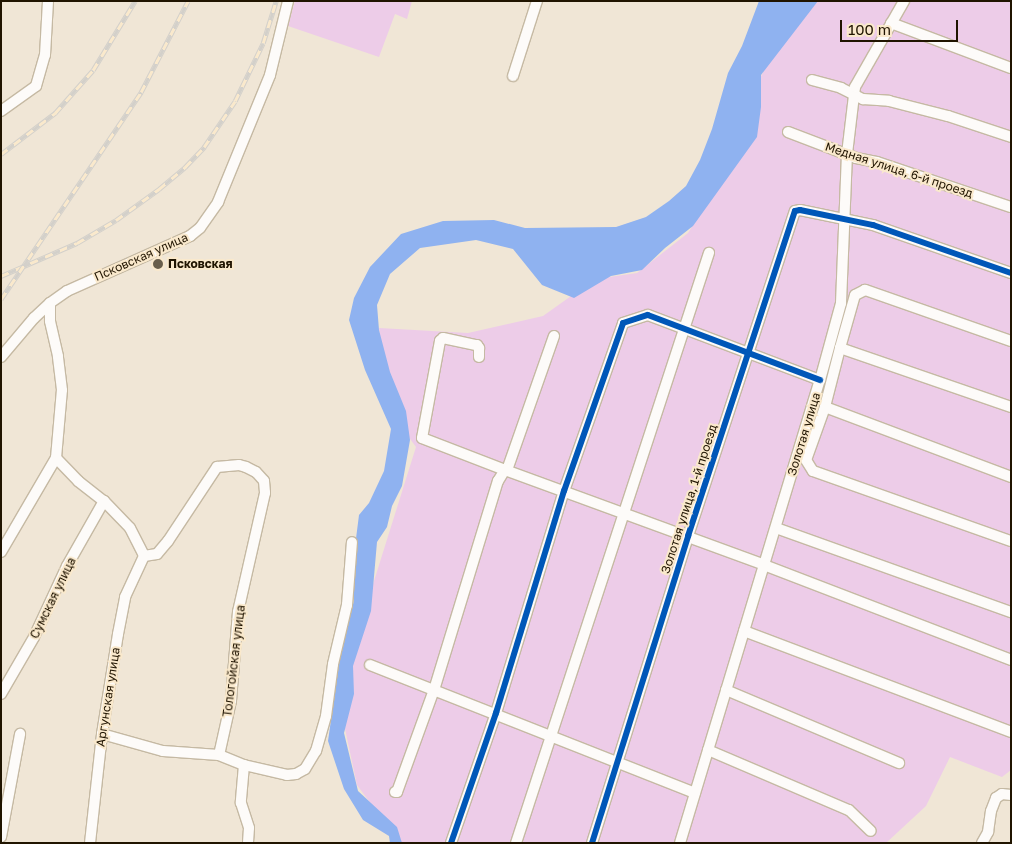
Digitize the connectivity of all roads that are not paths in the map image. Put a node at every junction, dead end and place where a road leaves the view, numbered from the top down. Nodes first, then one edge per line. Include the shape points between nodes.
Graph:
1 (48, 1) edge
2 (288, 1) edge
3 (537, 1) edge
4 (904, 1) edge
5 (890, 22) junction
6 (1011, 68) edge
7 (513, 76) dead end
8 (812, 80) dead end
9 (854, 93) junction
10 (1, 110) edge
11 (788, 132) dead end
12 (1011, 137) edge
13 (847, 154) junction
14 (1011, 207) edge
15 (844, 220) junction
16 (709, 253) dead end
17 (1011, 274) edge
18 (50, 303) junction
19 (685, 329) junction
20 (554, 336) dead end
21 (1011, 341) edge
22 (840, 348) junction
23 (749, 352) junction
24 (1, 357) edge
25 (479, 357) dead end
26 (820, 380) junction
27 (815, 399) junction
28 (826, 405) junction
29 (1011, 407) edge
30 (56, 458) junction
31 (505, 470) junction
32 (1011, 477) edge
33 (564, 491) junction
34 (104, 501) junction
35 (624, 512) junction
36 (776, 528) junction
37 (688, 536) junction
38 (352, 542) dead end
39 (1011, 542) edge
40 (1, 552) edge
41 (144, 556) junction
42 (764, 565) junction
43 (1011, 612) edge
44 (744, 631) junction
45 (1011, 660) edge
46 (370, 665) dead end
47 (434, 690) junction
48 (726, 690) junction
49 (1, 694) edge
50 (496, 713) junction
51 (1011, 732) edge
52 (20, 734) dead end
53 (102, 734) junction
54 (550, 736) junction
55 (708, 750) junction
56 (219, 755) junction
57 (617, 762) junction
58 (898, 762) dead end
59 (244, 764) junction
60 (395, 792) dead end
61 (695, 793) junction
62 (1011, 795) edge
63 (871, 831) dead end
64 (1, 837) edge
65 (90, 843) edge
66 (248, 843) edge
67 (451, 843) edge
68 (516, 843) edge
69 (592, 843) edge
70 (680, 843) edge
71 (982, 843) edge

1 - 10 street via 45,55 36,86
2 - 18 street, Псковская улица via 270,75 218,202 200,228 190,236 88,280
3 - 7 street
4 - 5 street, Золотая улица
5 - 6 street
5 - 9 street, Золотая улица via 857,80
8 - 9 street
9 - 12 street via 863,99 889,101 948,116
9 - 13 street, Золотая улица
11 - 13 street, Медная улица, 6-й проезд
13 - 14 street, Медная улица, 6-й проезд
13 - 15 street, Золотая улица
15 - 17 street via 874,225
15 - 23 street, Золотая улица, 1-й проезд via 800,210 795,212
15 - 26 street, Золотая улица via 841,302
16 - 19 street
18 - 24 street, Псковская улица
18 - 30 street via 50,322 62,390
19 - 23 street
19 - 33 street via 648,315 623,324
19 - 35 street
20 - 31 street
21 - 22 street via 865,290 855,295
22 - 28 street
22 - 29 street
23 - 26 street
23 - 37 street, Золотая улица, 1-й проезд
25 - 31 street via 477,345 449,338 440,341 422,438
26 - 27 street, Золотая улица
27 - 28 street
27 - 36 street, Золотая улица
28 - 32 street
28 - 39 street via 806,460 813,471
30 - 34 street
30 - 40 street
31 - 33 street
31 - 47 street via 498,481
33 - 35 street
33 - 50 street
34 - 41 street via 130,528
34 - 49 street, Сумская улица
35 - 37 street
35 - 54 street
36 - 42 street, Золотая улица
36 - 43 street
37 - 42 street
37 - 57 street, Золотая улица, 1-й проезд
38 - 59 street via 347,605 333,664 326,716 316,751 305,769 296,774 287,775
41 - 53 street, Аргунская улица via 126,597
41 - 56 street, Тологойская улица via 157,554 168,541 217,467 239,465 264,481 266,493 238,612 231,701
42 - 44 street, Золотая улица
42 - 45 street
44 - 48 street, Золотая улица
44 - 51 street
46 - 47 street
47 - 50 street
47 - 60 street
48 - 55 street, Золотая улица
48 - 58 street
50 - 54 street
50 - 67 street
52 - 64 street
53 - 56 street via 163,751
53 - 65 street, Аргунская улица
54 - 57 street
54 - 68 street
55 - 61 street, Золотая улица
55 - 63 street via 849,810
56 - 59 street
57 - 61 street
57 - 69 street, Золотая улица, 1-й проезд
59 - 66 street via 241,803 249,828
61 - 70 street, Золотая улица
62 - 71 street via 1002,794 996,798

